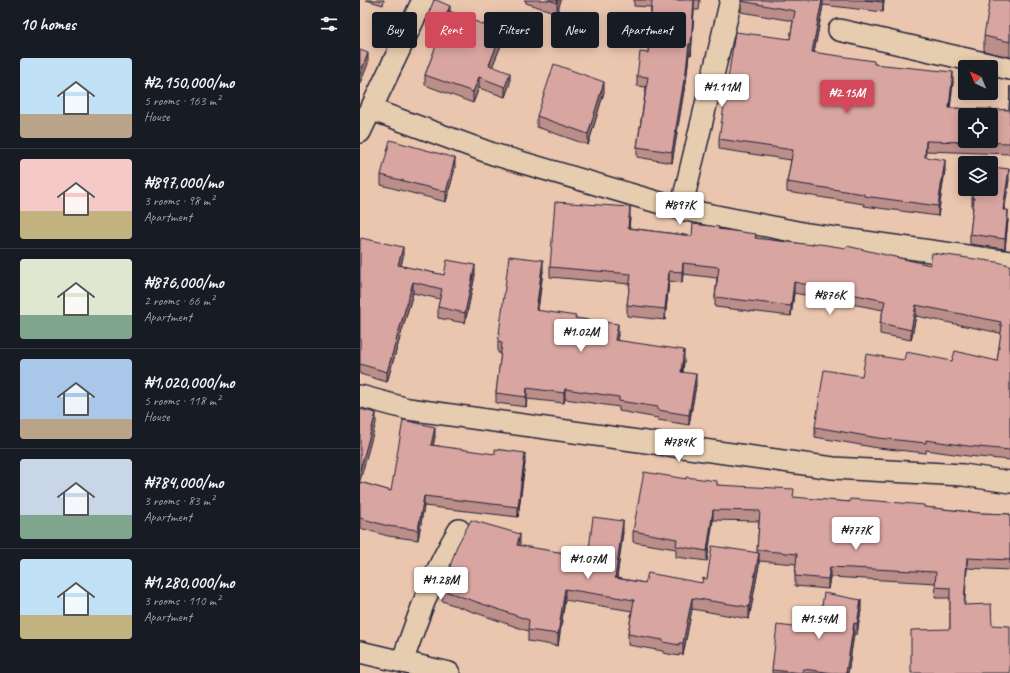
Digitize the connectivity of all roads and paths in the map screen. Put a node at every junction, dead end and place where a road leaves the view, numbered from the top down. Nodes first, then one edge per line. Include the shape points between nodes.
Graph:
1 (423, 0) edge
2 (731, 0) edge
3 (839, 30) dead end
4 (1010, 69) edge
5 (370, 109) junction
6 (360, 132) edge
7 (681, 209) junction
8 (1010, 262) edge
9 (360, 396) edge
10 (1010, 482) edge
11 (459, 530) dead end
12 (360, 652) edge
13 (402, 662) junction
14 (449, 673) edge

1 - 5 street
2 - 7 street
3 - 4 street
5 - 6 street
5 - 7 street via 493,154
7 - 8 street via 807,234
9 - 10 street via 408,409 833,468 963,475
11 - 13 street via 442,557 428,588
12 - 13 street
13 - 14 street

